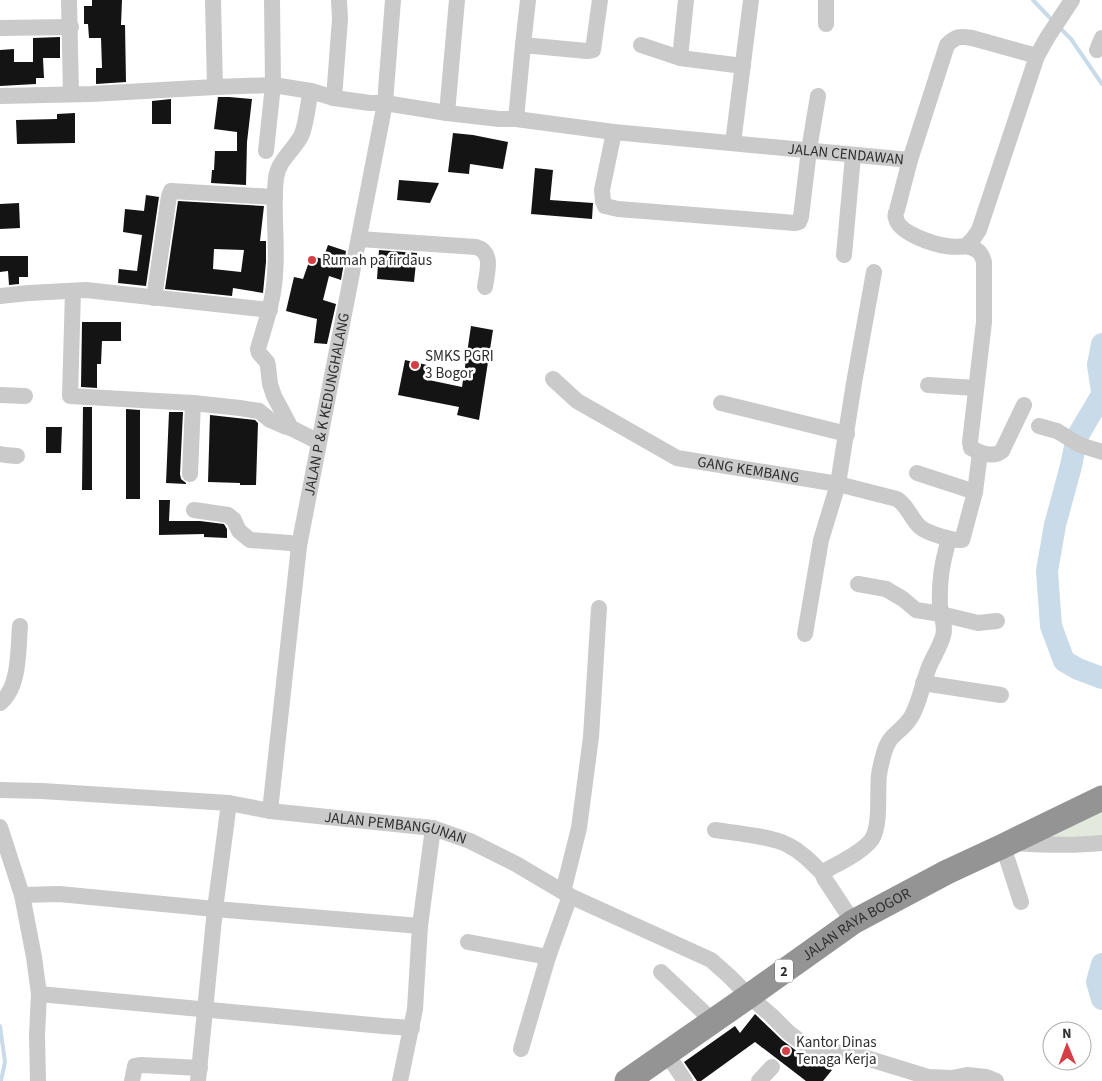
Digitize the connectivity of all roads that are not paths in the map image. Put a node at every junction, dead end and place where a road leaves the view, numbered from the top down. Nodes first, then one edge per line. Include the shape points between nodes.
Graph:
1 (69, 0) edge
2 (213, 0) edge
3 (272, 0) edge
4 (339, 0) edge
5 (393, 0) edge
6 (457, 0) edge
7 (528, 0) edge
8 (600, 0) edge
9 (686, 0) edge
10 (751, 0) edge
11 (826, 0) edge
12 (1072, 0) edge
13 (826, 24) dead end
14 (71, 27) junction
15 (0, 28) edge
16 (523, 45) junction
17 (641, 45) dead end
18 (1037, 56) junction
19 (680, 58) junction
20 (743, 66) junction
21 (273, 85) junction
22 (214, 87) junction
23 (310, 91) junction
24 (71, 94) junction
25 (0, 96) edge
26 (818, 96) dead end
27 (334, 98) junction
28 (384, 103) junction
29 (447, 113) junction
30 (516, 119) junction
31 (614, 132) junction
32 (733, 142) junction
33 (809, 150) junction
34 (266, 151) dead end
35 (854, 156) junction
36 (910, 160) junction
37 (275, 197) junction
38 (359, 240) junction
39 (966, 246) junction
40 (844, 255) dead end
41 (874, 272) dead end
42 (486, 287) dead end
43 (73, 291) junction
44 (0, 296) edge
45 (154, 298) junction
46 (270, 310) junction
47 (553, 379) dead end
48 (928, 385) dead end
49 (976, 388) junction
50 (0, 395) edge
51 (26, 396) dead end
52 (193, 403) junction
53 (721, 403) dead end
54 (1024, 406) dead end
55 (1039, 426) dead end
56 (292, 428) junction
57 (847, 434) junction
58 (320, 442) junction
59 (1102, 452) edge
60 (980, 453) junction
61 (0, 454) edge
62 (17, 456) dead end
63 (917, 473) dead end
64 (190, 474) dead end
65 (838, 484) junction
66 (975, 492) junction
67 (194, 510) dead end
68 (949, 539) junction
69 (300, 546) junction
70 (858, 584) dead end
71 (599, 608) dead end
72 (941, 614) junction
73 (997, 621) dead end
74 (20, 626) dead end
75 (805, 634) dead end
76 (923, 683) junction
77 (1001, 695) dead end
78 (0, 703) edge
79 (0, 790) edge
80 (1102, 798) edge
81 (229, 803) junction
82 (270, 811) junction
83 (0, 827) edge
84 (433, 828) junction
85 (715, 830) dead end
86 (1102, 843) edge
87 (1006, 845) junction
88 (824, 874) junction
89 (566, 894) junction
90 (22, 895) junction
91 (1021, 902) dead end
92 (215, 909) junction
93 (853, 922) junction
94 (420, 926) junction
95 (468, 942) dead end
96 (548, 958) junction
97 (661, 972) dead end
98 (39, 994) junction
99 (749, 996) junction
100 (206, 1009) junction
101 (713, 1021) junction
102 (412, 1028) junction
103 (521, 1049) dead end
104 (666, 1054) junction
105 (772, 1067) dead end
106 (199, 1074) edge
107 (38, 1081) edge
108 (132, 1081) edge
109 (400, 1081) edge
110 (627, 1081) edge
111 (685, 1081) edge
112 (759, 1081) edge
113 (996, 1081) edge

1 - 14 street
2 - 22 street
3 - 21 street
4 - 27 street
5 - 28 street, JALAN P & K KEDUNGHALANG
6 - 29 street
7 - 16 street
8 - 16 street via 593,50
9 - 19 street
10 - 20 street
11 - 13 street
12 - 18 street
14 - 15 street
14 - 24 street
16 - 30 street
17 - 19 street
18 - 36 street via 972,38 961,36 954,39 947,45
18 - 39 street via 979,230
19 - 20 street
20 - 32 street
21 - 22 street, JALAN CENDAWAN
21 - 23 street, JALAN CENDAWAN
21 - 34 street
22 - 24 street, JALAN CENDAWAN
23 - 27 street, JALAN CENDAWAN
23 - 37 street via 302,134 278,168
24 - 25 street, JALAN CENDAWAN
26 - 33 street
27 - 28 street, JALAN CENDAWAN
28 - 29 street, JALAN CENDAWAN
28 - 38 street, JALAN P & K KEDUNGHALANG
29 - 30 street, JALAN CENDAWAN
30 - 31 street, JALAN CENDAWAN
31 - 32 street, JALAN CENDAWAN
31 - 33 street via 602,195 605,206 618,209 795,224 801,217
32 - 33 street, JALAN CENDAWAN
33 - 35 street, JALAN CENDAWAN
35 - 36 street, JALAN CENDAWAN
35 - 40 street
36 - 39 street, JALAN CENDAWAN via 896,210 897,221 908,232 925,240 945,246
37 - 45 street via 171,191
37 - 46 street via 276,275
38 - 42 street via 482,249 488,258
38 - 58 street, JALAN P & K KEDUNGHALANG
39 - 49 street via 982,255 984,262 984,322
41 - 57 street
43 - 44 street
43 - 45 street
43 - 52 street via 70,396
45 - 46 street
46 - 56 street via 258,349 267,362 274,396
47 - 65 street, GANG KEMBANG via 577,401 677,458
48 - 49 street
49 - 60 street via 970,442 971,448
50 - 51 street
52 - 56 street via 259,411 270,420
52 - 64 street
53 - 57 street
54 - 60 street via 1002,451 998,454
55 - 59 street
56 - 58 street
57 - 65 street
58 - 69 street, JALAN P & K KEDUNGHALANG
60 - 66 street
61 - 62 street
63 - 66 street
65 - 68 street, GANG KEMBANG via 897,499 903,502 919,526
65 - 75 street via 821,540
66 - 68 street via 962,540
67 - 69 street via 228,515 250,540
68 - 72 street via 940,576
69 - 82 street, JALAN P & K KEDUNGHALANG
70 - 72 street via 886,590 916,610
71 - 89 street via 590,746
72 - 73 street via 978,623
72 - 76 street via 944,635
74 - 78 street via 14,680
76 - 77 street
76 - 88 street via 909,720 887,743 879,774 876,830 872,838
79 - 81 street, JALAN PEMBANGUNAN
80 - 87 highway, JALAN RAYA BOGOR / 2
81 - 82 street, JALAN PEMBANGUNAN
81 - 92 street
82 - 84 street, JALAN PEMBANGUNAN
83 - 90 street
84 - 89 street, JALAN PEMBANGUNAN via 486,848
84 - 94 street
85 - 88 street via 786,844
86 - 87 street
87 - 91 street
87 - 93 highway, JALAN RAYA BOGOR / 2 via 946,872
88 - 93 street
89 - 96 street
89 - 99 street, JALAN PEMBANGUNAN via 711,960
90 - 92 street via 59,894
90 - 98 street
92 - 94 street
92 - 100 street
93 - 99 highway, JALAN RAYA BOGOR / 2
94 - 102 street
95 - 96 street
96 - 103 street
97 - 101 street
98 - 100 street
98 - 107 street
99 - 101 highway, JALAN RAYA BOGOR / 2
99 - 113 street, JALAN PEMBANGUNAN via 812,1050 860,1056 928,1077 967,1075
100 - 102 street
100 - 106 street
101 - 104 highway, JALAN RAYA BOGOR / 2
102 - 109 street
104 - 110 highway, JALAN RAYA BOGOR / 2
104 - 111 street
105 - 112 street
106 - 108 street via 141,1064 135,1066

